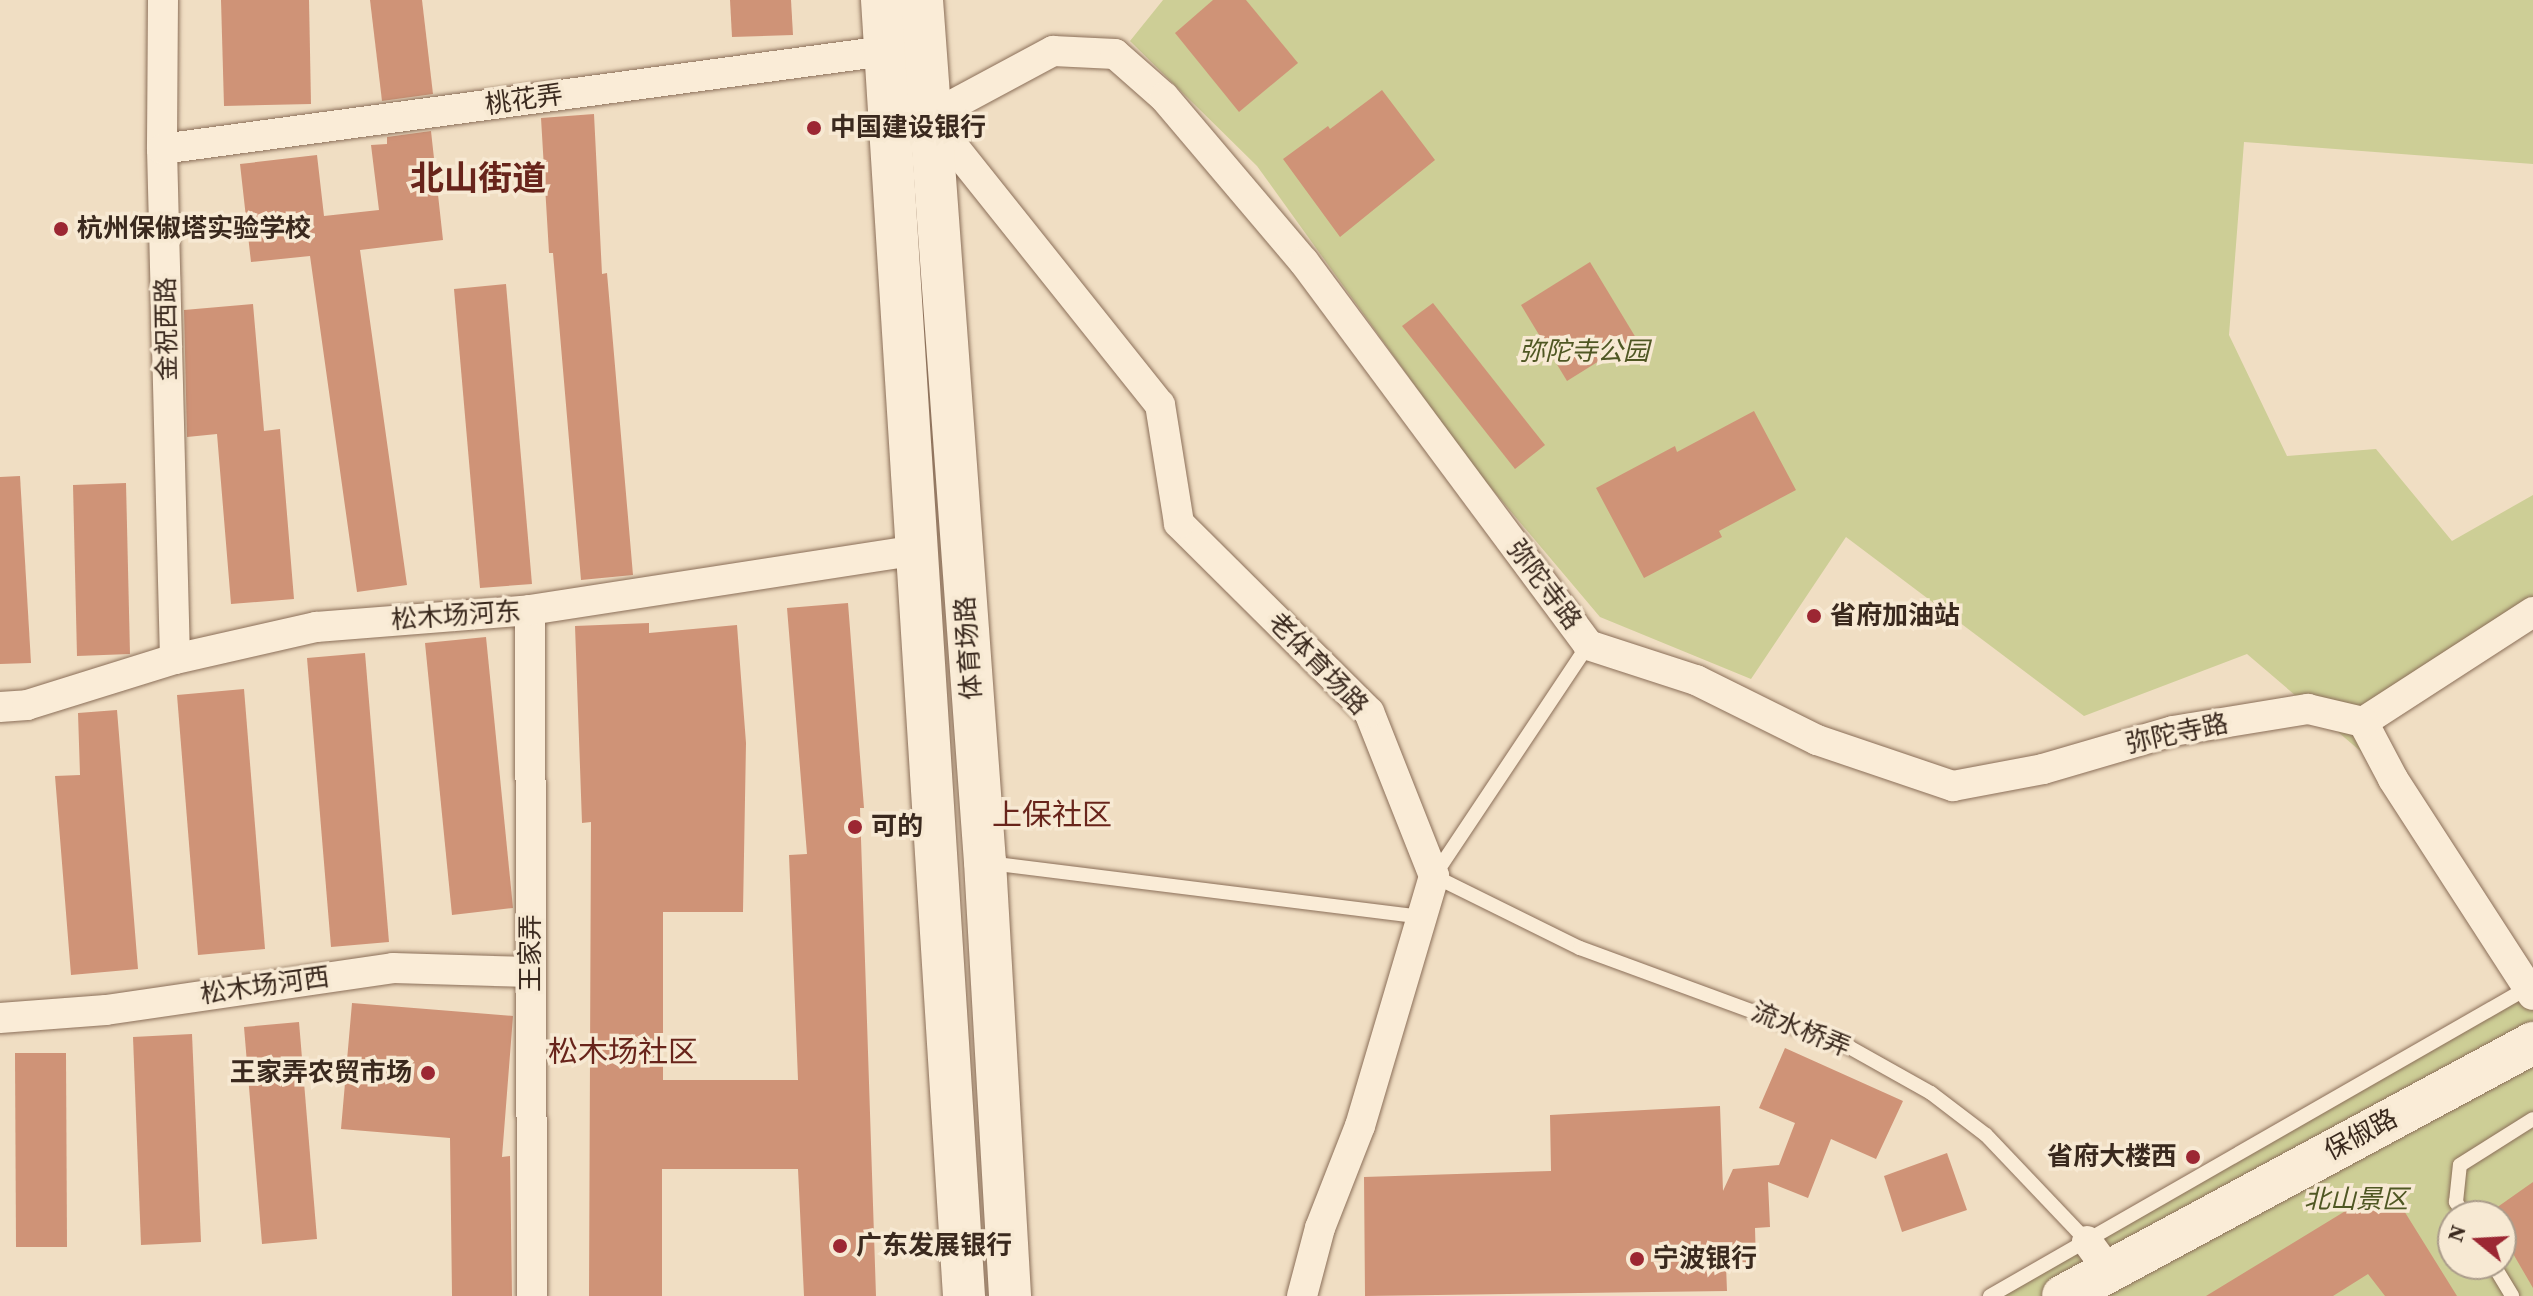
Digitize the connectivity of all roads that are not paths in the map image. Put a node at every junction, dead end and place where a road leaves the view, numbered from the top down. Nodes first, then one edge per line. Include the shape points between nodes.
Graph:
1 (163, 0) edge
2 (882, 0) edge
3 (922, 0) edge
4 (885, 51) junction
5 (930, 117) junction
6 (162, 149) junction
7 (918, 550) junction
8 (530, 610) junction
9 (2533, 612) edge
10 (1588, 645) junction
11 (175, 659) junction
12 (0, 707) edge
13 (2363, 722) junction
14 (985, 862) junction
15 (1434, 876) junction
16 (1423, 917) junction
17 (531, 972) junction
18 (2531, 989) edge
19 (0, 1018) edge
20 (2533, 1043) edge
21 (2533, 1119) edge
22 (2456, 1200) edge
23 (2098, 1256) junction
24 (532, 1296) edge
25 (964, 1296) edge
26 (1010, 1296) edge
27 (1302, 1296) edge
28 (1990, 1296) edge
29 (2063, 1296) edge

1 - 6 street, 金祝西路
2 - 4 main road, 体育场路
3 - 5 main road, 体育场路
4 - 6 street, 桃花弄
4 - 7 main road, 体育场路
5 - 10 street, 弥陀寺路 via 1053,51 1115,54 1164,97 1304,262
5 - 14 main road, 体育场路
5 - 15 street, 老体育场路 via 1160,405 1179,523 1369,712
6 - 11 street, 金祝西路
7 - 8 street, 松木场河东
7 - 25 main road, 体育场路
8 - 11 street, 松木场河东 via 316,627
8 - 17 street, 王家弄
9 - 13 street
10 - 13 street, 弥陀寺路 via 1696,680 1817,740 1953,786 2043,769 2173,731 2308,709
10 - 15 lane
11 - 12 street, 松木场河东 via 27,705
13 - 18 street via 2393,779
14 - 16 lane
14 - 26 main road, 体育场路
15 - 16 street
15 - 23 lane, 流水桥弄 via 1580,948 1862,1054 1931,1093 1986,1135
16 - 27 street
17 - 19 street, 松木场河西 via 393,968 106,1010
17 - 24 street, 王家弄
18 - 23 lane
20 - 23 main road, 保俶路
21 - 22 lane via 2460,1165
23 - 28 lane
23 - 29 main road, 保俶路

